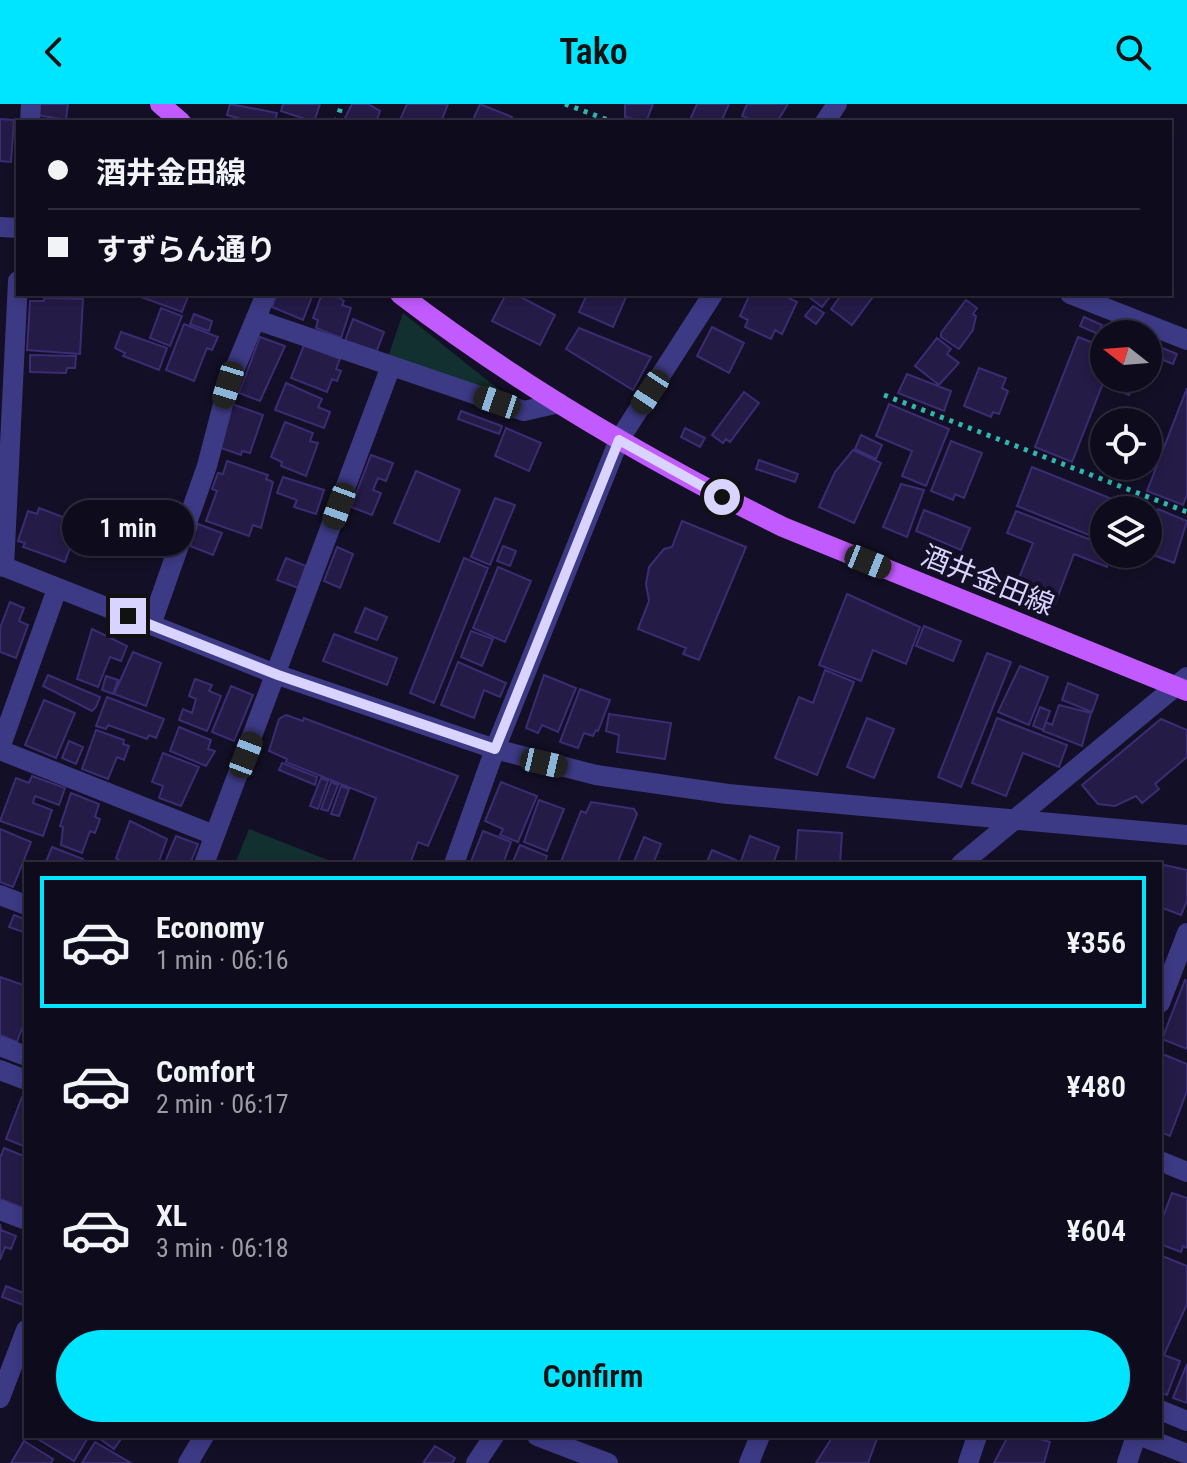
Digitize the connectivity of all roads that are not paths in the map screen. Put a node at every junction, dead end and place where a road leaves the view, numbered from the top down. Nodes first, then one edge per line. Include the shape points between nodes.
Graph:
1 (160, 104) edge
2 (179, 120) edge
3 (17, 296) edge
4 (265, 296) edge
5 (403, 296) edge
6 (712, 296) edge
7 (1075, 296) edge
8 (257, 320) junction
9 (1187, 340) edge
10 (391, 366) junction
11 (559, 403) junction
12 (619, 440) junction
13 (2, 566) edge
14 (57, 589) junction
15 (151, 625) junction
16 (278, 675) junction
17 (1183, 685) edge
18 (0, 749) edge
19 (495, 749) junction
20 (1012, 821) junction
21 (214, 835) junction
22 (1187, 835) edge
23 (205, 862) edge
24 (455, 862) edge
25 (963, 862) edge
26 (0, 895) edge
27 (24, 904) edge
28 (1187, 933) edge
29 (1162, 998) edge
30 (0, 1046) edge
31 (24, 1055) edge
32 (0, 1070) edge
33 (24, 1079) edge
34 (1162, 1162) edge
35 (1187, 1172) edge
36 (0, 1210) edge
37 (24, 1219) edge
38 (24, 1332) edge
39 (8, 1351) edge
40 (0, 1398) edge
41 (1162, 1411) edge
42 (1187, 1421) edge
43 (203, 1438) edge
44 (493, 1438) edge
45 (542, 1438) edge
46 (759, 1438) edge
47 (976, 1438) edge
48 (1138, 1438) edge
49 (1144, 1438) edge
50 (1187, 1454) edge
51 (188, 1463) edge
52 (476, 1463) edge
53 (608, 1463) edge
54 (749, 1463) edge
55 (968, 1463) edge
56 (1127, 1463) edge

1 - 2 main road
3 - 13 street
4 - 8 street
5 - 11 main road, 酒井金田線
6 - 12 street
7 - 9 street
8 - 10 street
8 - 15 street via 228,385 207,466
10 - 11 street via 524,411
10 - 16 street
11 - 12 main road, 酒井金田線
12 - 17 main road, 酒井金田線 via 783,527
12 - 19 street
13 - 14 street
14 - 15 street
14 - 18 street
15 - 16 street
16 - 19 street
16 - 21 street
17 - 20 street
18 - 21 street
19 - 20 street via 596,775 661,785
19 - 24 street
20 - 22 street
20 - 25 street
21 - 23 street
26 - 27 street
28 - 29 street
30 - 31 street
32 - 33 street
34 - 35 street
36 - 37 street
38 - 39 street
39 - 40 street
41 - 42 street
43 - 51 street
44 - 52 street
45 - 53 street
46 - 54 street
47 - 55 street
48 - 56 street
49 - 50 street

